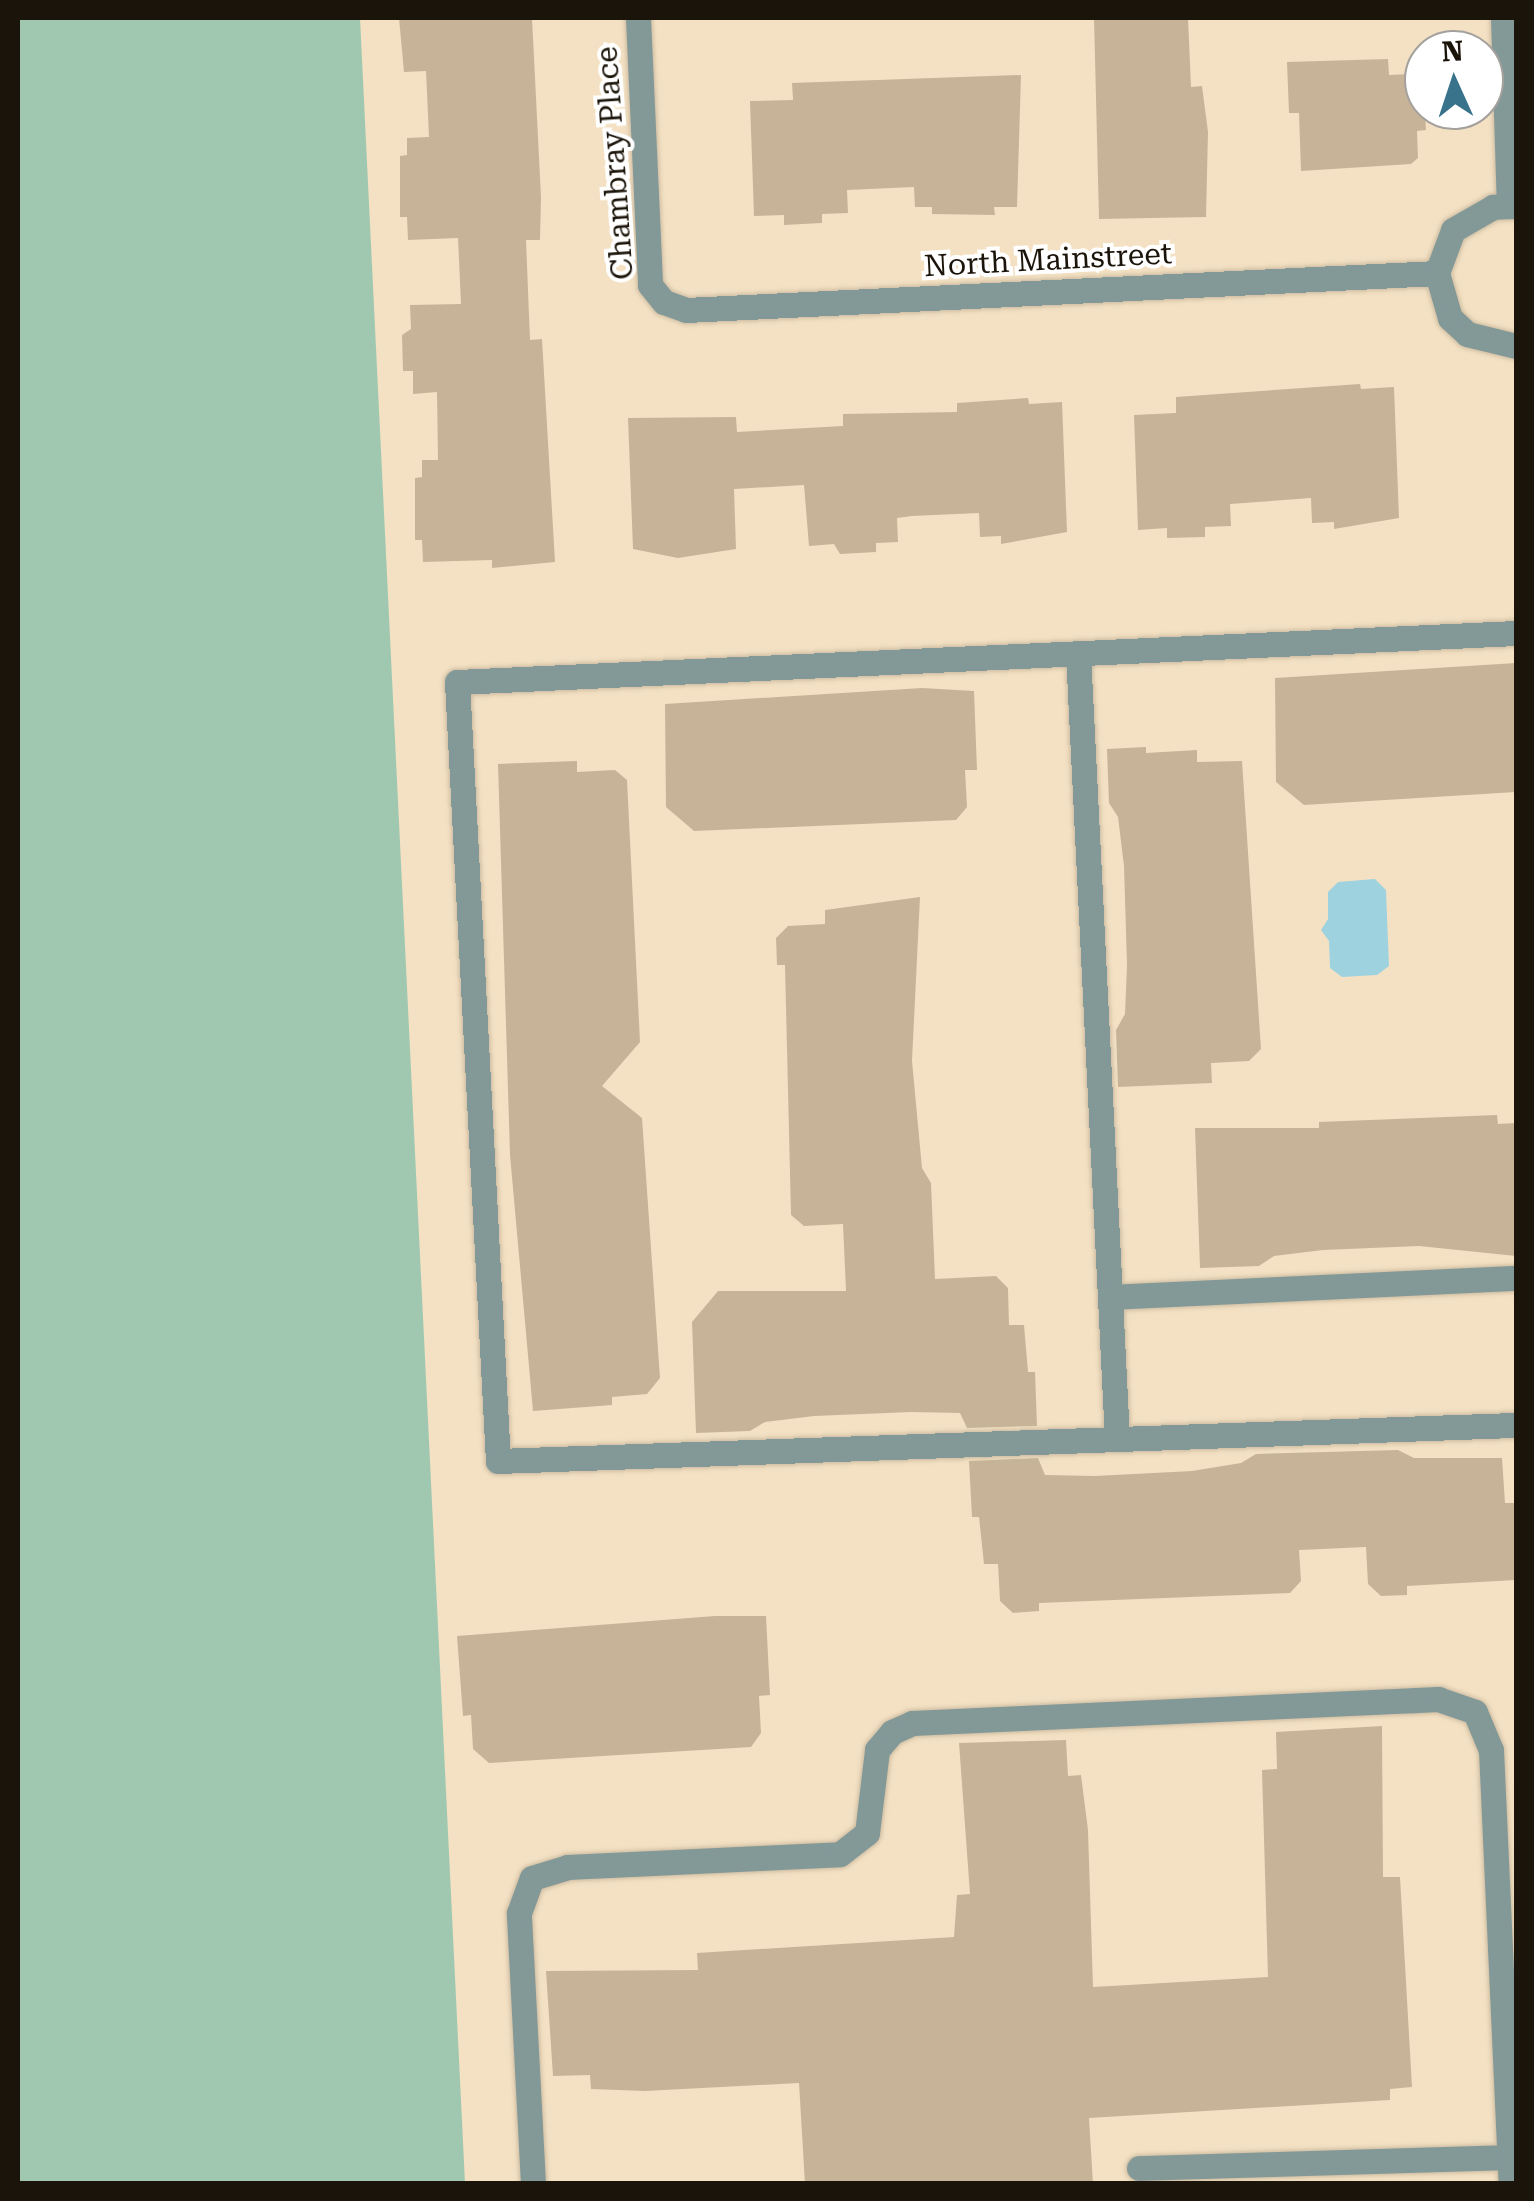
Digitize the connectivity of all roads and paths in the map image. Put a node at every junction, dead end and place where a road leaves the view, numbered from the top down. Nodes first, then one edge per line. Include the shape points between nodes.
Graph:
1 (638, 18) edge
2 (1503, 22) edge
3 (1513, 205) edge
4 (1436, 273) junction
5 (664, 302) joint
6 (1516, 346) edge
7 (1516, 634) edge
8 (1078, 652) junction
9 (1516, 1278) edge
10 (1111, 1297) junction
11 (1516, 1425) edge
12 (1117, 1439) junction
13 (1513, 2157) edge
14 (1139, 2168) dead end
15 (1272, 2173) edge
16 (532, 2184) edge
17 (1511, 2184) edge

1 - 5 street, Chambray Place via 650,285
2 - 3 street
3 - 4 street via 1470,216 1452,230
4 - 5 street, North Mainstreet via 686,310
4 - 6 street via 1450,318 1468,334
7 - 8 street
8 - 10 street
8 - 12 street via 457,682 498,1461
9 - 10 street
10 - 12 street
11 - 12 street
13 - 15 street
13 - 16 street via 1491,1750 1475,1712 1438,1700 912,1723 892,1732 877,1750 868,1833 840,1854 566,1867 532,1878 520,1913
13 - 17 street
14 - 15 street

